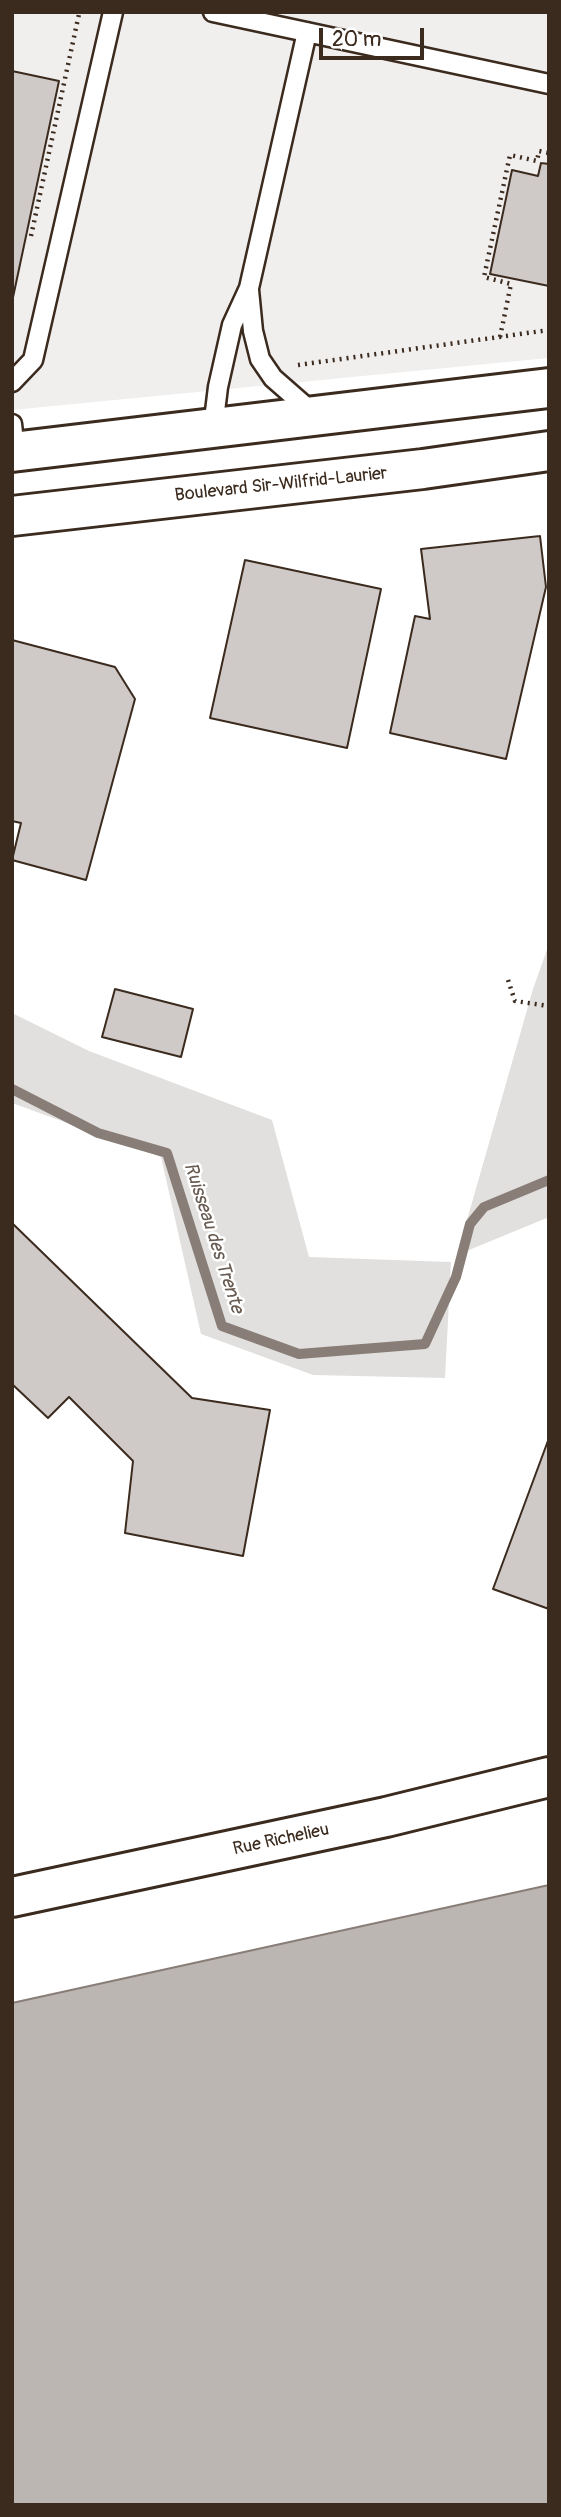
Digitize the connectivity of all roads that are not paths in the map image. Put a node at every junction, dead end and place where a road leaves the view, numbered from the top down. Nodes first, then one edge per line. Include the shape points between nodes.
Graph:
1 (113, 12) edge
2 (214, 12) edge
3 (307, 32) junction
4 (549, 84) edge
5 (249, 288) junction
6 (13, 385) edge
7 (549, 388) edge
8 (316, 415) junction
9 (213, 428) junction
10 (13, 442) edge
11 (549, 451) edge
12 (12, 516) edge
13 (549, 1777) edge
14 (12, 1897) edge

1 - 6 lane via 33,360
2 - 3 lane
3 - 4 lane
3 - 5 lane
5 - 8 lane via 260,359 273,378
5 - 9 lane via 232,325
7 - 8 main road
8 - 9 main road
9 - 10 main road
11 - 12 main road, Boulevard Sir-Wilfrid-Laurier
13 - 14 main road, Rue Richelieu

